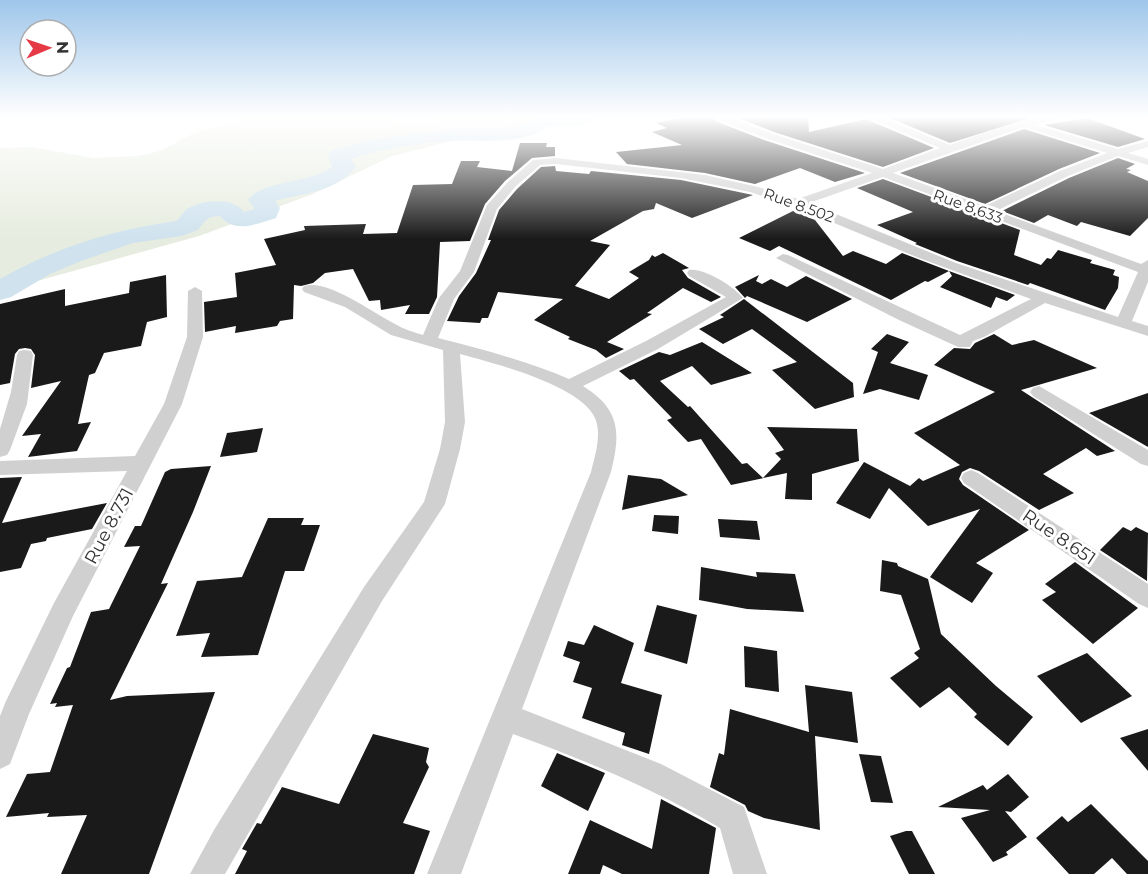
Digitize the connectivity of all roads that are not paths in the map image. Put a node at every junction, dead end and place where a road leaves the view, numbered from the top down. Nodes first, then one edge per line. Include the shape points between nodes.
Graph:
1 (835, 157) edge
2 (925, 157) edge
3 (1103, 157) edge
4 (1131, 157) edge
5 (1148, 162) edge
6 (882, 173) junction
7 (799, 203) junction
8 (984, 212) junction
9 (783, 258) dead end
10 (1147, 269) edge
11 (694, 273) dead end
12 (309, 289) dead end
13 (195, 291) dead end
14 (1043, 298) junction
15 (1124, 324) junction
16 (1148, 331) edge
17 (440, 343) junction
18 (25, 355) dead end
19 (568, 386) junction
20 (1039, 392) dead end
21 (0, 450) edge
22 (1148, 459) edge
23 (142, 463) junction
24 (0, 468) edge
25 (971, 478) dead end
26 (1148, 597) edge
27 (505, 717) junction
28 (0, 754) edge
29 (207, 874) edge
30 (444, 874) edge
31 (750, 874) edge

1 - 6 street, Rue 8.633
2 - 6 street
3 - 8 street
4 - 5 street
6 - 7 street
6 - 8 street, Rue 8.633
7 - 14 street, Rue 8.502 via 925,256
7 - 17 street, Rue 8.502 via 697,178 537,162 491,208 467,272 447,298
8 - 10 street, Rue 8.633
9 - 14 street via 964,343 966,338
10 - 15 street
11 - 19 street via 731,292 735,298
12 - 17 street via 355,306 389,329
13 - 23 street, Rue 8.731 via 195,337 173,404
14 - 15 street, Rue 8.502
15 - 16 street, Rue 8.502
17 - 19 street
17 - 29 street via 455,422 434,504 373,594
18 - 21 street via 16,414
19 - 27 street via 602,412 607,449
20 - 22 street
23 - 24 street
23 - 28 street, Rue 8.731 via 63,611
25 - 26 street, Rue 8.651
27 - 30 street
27 - 31 street via 578,742 697,797 733,818

